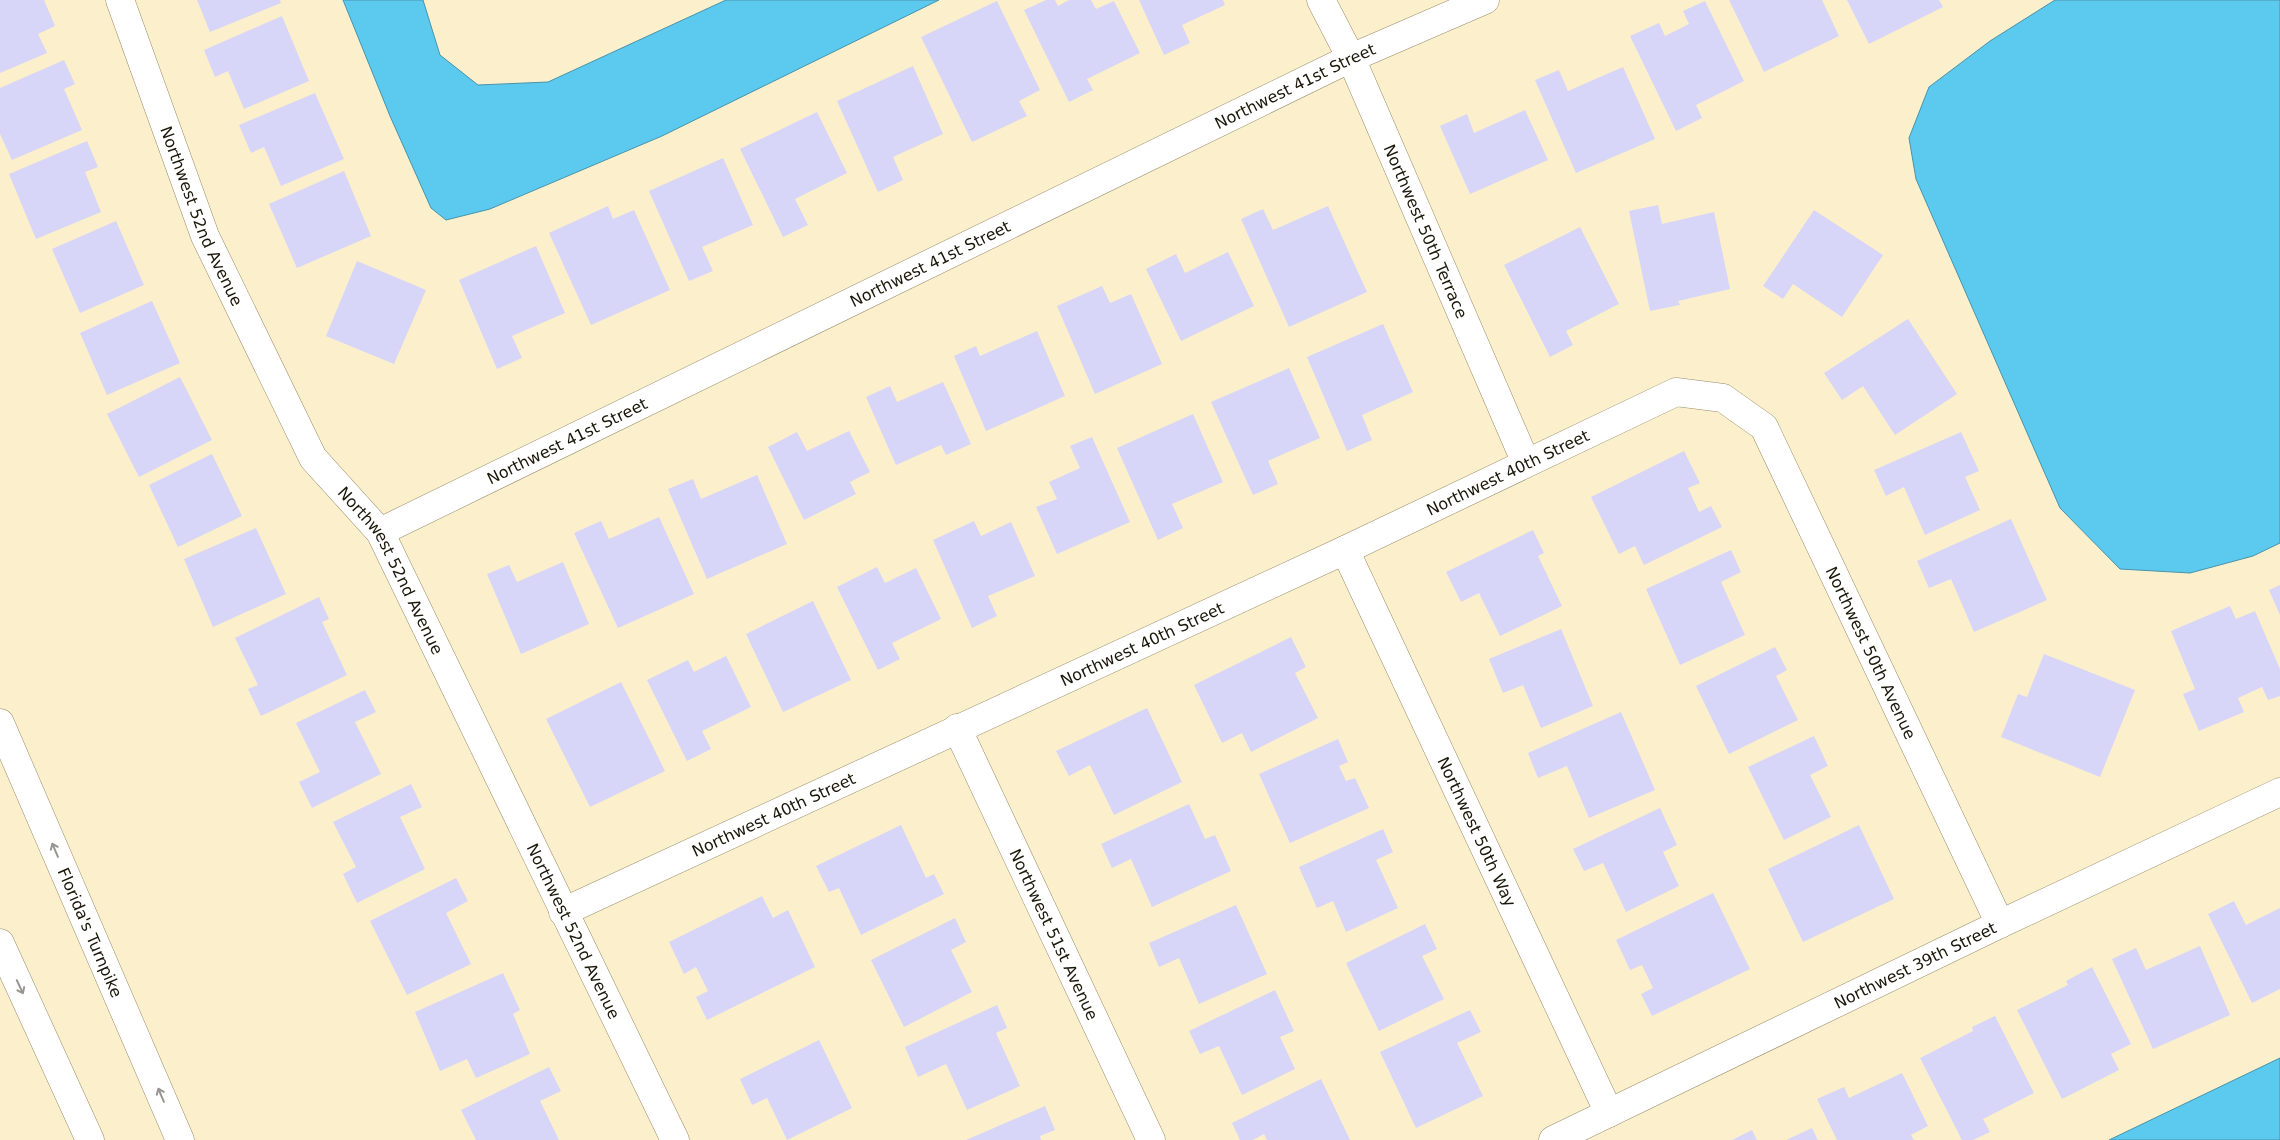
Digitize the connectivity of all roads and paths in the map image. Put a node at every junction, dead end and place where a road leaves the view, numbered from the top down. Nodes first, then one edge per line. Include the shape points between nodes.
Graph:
1 (120, 0) edge
2 (1321, 0) edge
3 (1485, 0) edge
4 (1351, 58) junction
5 (1723, 398) joint
6 (1526, 464) junction
7 (380, 532) junction
8 (1345, 550) junction
9 (0, 723) edge
10 (957, 728) junction
11 (2280, 792) edge
12 (563, 912) junction
13 (2000, 924) junction
14 (0, 943) edge
15 (1609, 1113) junction
16 (90, 1140) edge
17 (180, 1140) edge
18 (675, 1140) edge
19 (1151, 1140) edge
20 (1553, 1140) edge

1 - 7 main road, Northwest 52nd Avenue via 205,236 308,449
2 - 4 main road, Northwest 50th Terrace
3 - 4 main road, Northwest 41st Street
4 - 6 main road, Northwest 50th Terrace
4 - 7 main road, Northwest 41st Street
5 - 6 main road, Northwest 40th Street via 1676,392
5 - 13 main road, Northwest 50th Avenue via 1764,427
6 - 8 main road, Northwest 40th Street
7 - 12 main road, Northwest 52nd Avenue
8 - 10 main road, Northwest 40th Street
8 - 15 main road, Northwest 50th Way
17 -> 9 main road, Florida's Turnpike
10 - 12 main road, Northwest 40th Street
10 - 19 main road, Northwest 51st Avenue
11 - 13 main road, Northwest 39th Street
12 - 18 main road, Northwest 52nd Avenue
13 - 15 main road, Northwest 39th Street
14 -> 16 main road
15 - 20 main road, Northwest 39th Street

